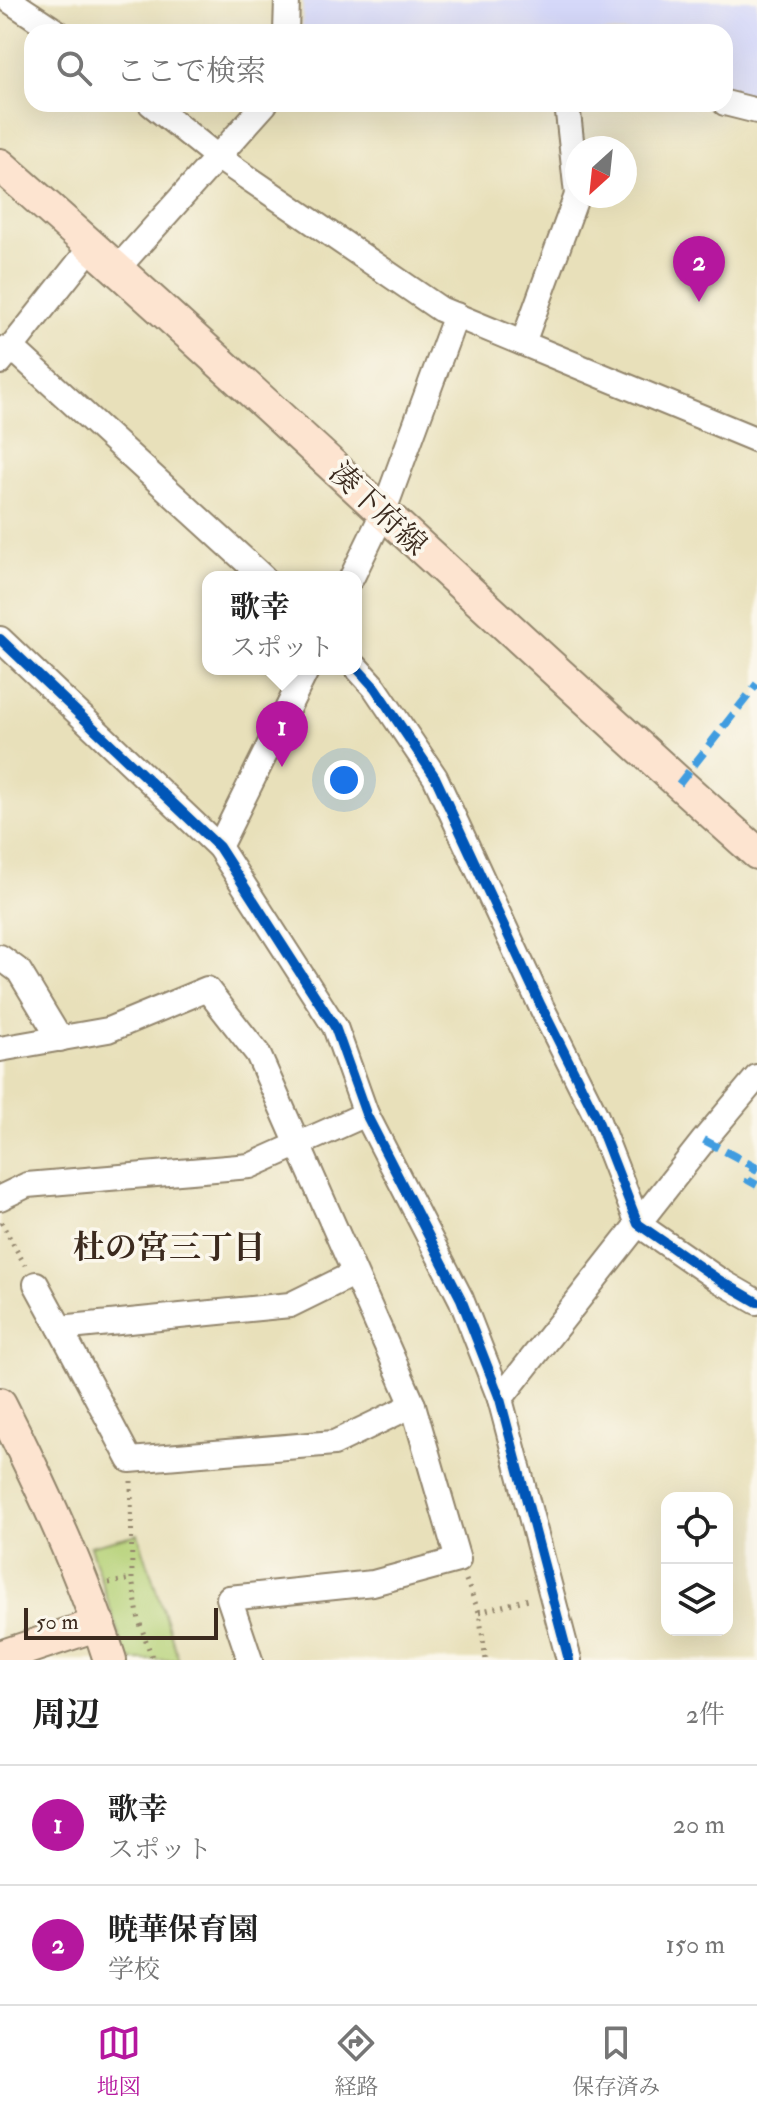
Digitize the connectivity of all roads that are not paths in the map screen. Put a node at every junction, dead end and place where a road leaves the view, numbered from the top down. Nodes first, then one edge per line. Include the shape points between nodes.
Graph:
1 (9, 0) edge
2 (287, 0) edge
3 (45, 24) edge
4 (286, 24) edge
5 (733, 105) edge
6 (757, 111) edge
7 (161, 112) edge
8 (257, 112) edge
9 (568, 112) edge
10 (571, 136) edge
11 (216, 156) junction
12 (0, 165) edge
13 (572, 208) edge
14 (92, 246) junction
15 (117, 269) junction
16 (456, 315) junction
17 (523, 343) junction
18 (3, 354) edge
19 (757, 440) edge
20 (383, 513) junction
21 (256, 571) edge
22 (355, 571) edge
23 (0, 639) edge
24 (362, 674) edge
25 (304, 675) edge
26 (219, 847) junction
27 (757, 853) edge
28 (0, 957) edge
29 (60, 1039) junction
30 (0, 1049) edge
31 (757, 1077) edge
32 (366, 1114) junction
33 (297, 1144) junction
34 (0, 1198) edge
35 (638, 1224) junction
36 (353, 1274) junction
37 (36, 1284) road end
38 (757, 1302) edge
39 (60, 1328) junction
40 (500, 1399) junction
41 (0, 1404) edge
42 (413, 1405) junction
43 (99, 1624) junction
44 (567, 1654) edge
45 (0, 1657) edge
46 (110, 1660) edge
47 (250, 1660) edge
48 (590, 1660) edge

1 - 3 street
2 - 4 street
5 - 6 street
7 - 11 street
8 - 11 street
9 - 10 street
11 - 15 street
11 - 16 street
12 - 14 main road, 湊下府線
13 - 17 street
14 - 15 main road, 湊下府線
14 - 18 street
15 - 20 main road, 湊下府線
16 - 17 street
16 - 20 street
17 - 19 street
18 - 21 street via 20,355
20 - 22 street
20 - 27 main road, 湊下府線
23 - 26 street
24 - 35 street via 435,777 596,1116
25 - 26 street
26 - 32 street via 335,1027
28 - 29 street via 19,971
29 - 30 street
29 - 33 street via 108,1030 207,989 258,1054
31 - 35 street
32 - 33 street
32 - 40 street via 461,1299
33 - 34 street via 250,1166 27,1185
33 - 36 street
35 - 38 street
35 - 40 street
36 - 39 street via 290,1305
36 - 42 street
37 - 39 street
39 - 42 street via 130,1460 334,1443
40 - 44 street
41 - 43 main road
42 - 47 street via 458,1560 373,1583 229,1598
43 - 45 main road
43 - 46 main road
44 - 48 street

